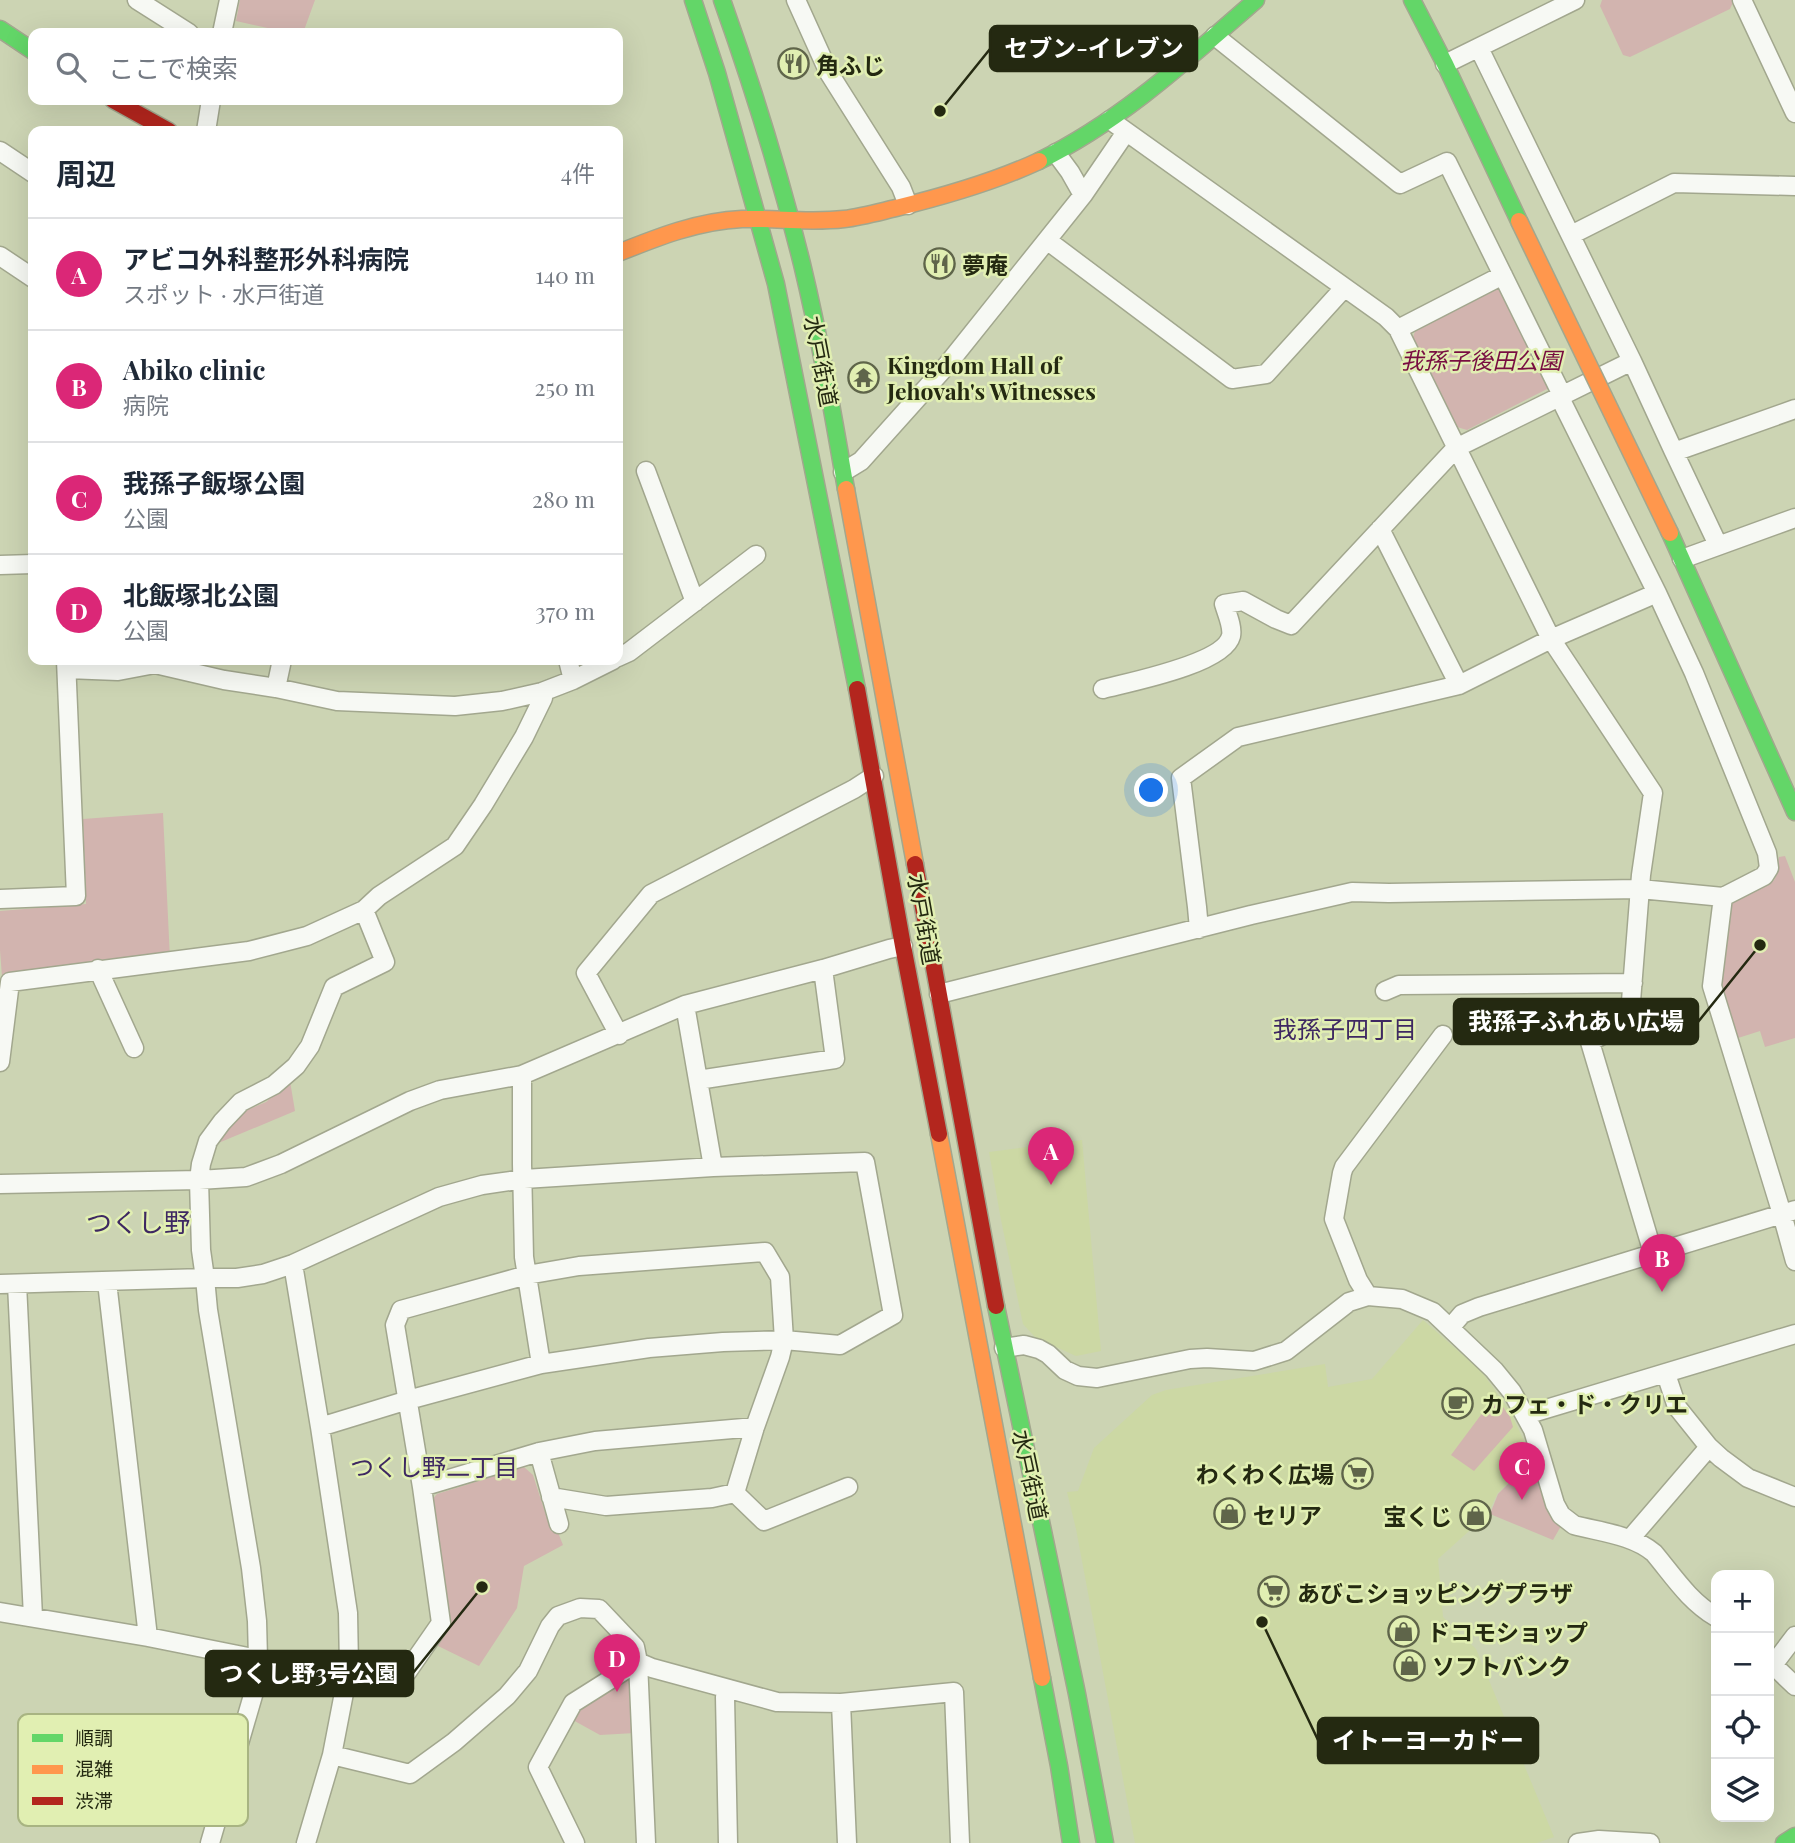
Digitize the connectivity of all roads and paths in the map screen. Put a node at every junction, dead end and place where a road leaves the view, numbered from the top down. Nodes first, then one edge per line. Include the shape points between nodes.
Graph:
1 (137, 0) edge
2 (229, 0) edge
3 (693, 0) edge
4 (722, 0) edge
5 (796, 0) edge
6 (1256, 0) edge
7 (1412, 0) edge
8 (1575, 0) edge
9 (1742, 0) edge
10 (181, 28) edge
11 (223, 28) edge
12 (0, 29) edge
13 (1214, 36) junction
14 (28, 48) edge
15 (1479, 48) junction
16 (1445, 64) junction
17 (1791, 91) edge
18 (122, 105) edge
19 (210, 105) edge
20 (1795, 113) edge
21 (1110, 120) junction
22 (161, 126) edge
23 (207, 126) edge
24 (1126, 132) junction
25 (0, 151) edge
26 (1056, 153) junction
27 (28, 170) edge
28 (1795, 186) edge
29 (1083, 195) junction
30 (908, 205) junction
31 (758, 219) junction
32 (792, 220) junction
33 (1571, 235) junction
34 (1048, 241) junction
35 (623, 251) edge
36 (0, 257) edge
37 (28, 275) edge
38 (1503, 275) junction
39 (1344, 288) junction
40 (1398, 329) junction
41 (1632, 361) junction
42 (1561, 396) junction
43 (1795, 409) edge
44 (1456, 448) junction
45 (1674, 452) junction
46 (646, 471) dead end
47 (842, 472) junction
48 (1795, 518) edge
49 (1380, 529) junction
50 (1718, 545) junction
51 (756, 555) dead end
52 (1682, 559) junction
53 (28, 564) edge
54 (0, 565) edge
55 (1657, 593) junction
56 (695, 602) junction
57 (1551, 639) junction
58 (623, 655) edge
59 (77, 665) edge
60 (83, 665) edge
61 (150, 665) edge
62 (159, 665) edge
63 (281, 665) edge
64 (569, 665) edge
65 (604, 665) edge
66 (573, 680) junction
67 (1459, 685) junction
68 (276, 688) junction
69 (1103, 689) dead end
70 (542, 692) junction
71 (874, 776) junction
72 (1795, 812) edge
73 (1640, 889) junction
74 (1723, 897) junction
75 (0, 899) edge
76 (364, 910) junction
77 (1199, 929) junction
78 (903, 946) junction
79 (823, 969) junction
80 (98, 970) junction
81 (1633, 983) junction
82 (1385, 991) dead end
83 (939, 994) junction
84 (685, 1005) junction
85 (619, 1035) junction
86 (1443, 1035) dead end
87 (134, 1048) dead end
88 (0, 1062) edge
89 (523, 1075) junction
90 (698, 1080) junction
91 (713, 1167) junction
92 (524, 1179) junction
93 (200, 1180) junction
94 (0, 1184) edge
95 (1789, 1212) edge
96 (1653, 1253) junction
97 (1795, 1261) edge
98 (293, 1264) junction
99 (527, 1275) junction
100 (205, 1278) junction
101 (107, 1282) junction
102 (8, 1284) edge
103 (1368, 1296) junction
104 (1450, 1328) junction
105 (1795, 1334) edge
106 (784, 1340) junction
107 (1004, 1349) junction
108 (541, 1364) junction
109 (1667, 1374) junction
110 (408, 1400) junction
111 (1526, 1415) junction
112 (320, 1426) junction
113 (755, 1427) junction
114 (1709, 1447) junction
115 (539, 1452) junction
116 (422, 1487) junction
117 (848, 1487) dead end
118 (735, 1493) junction
119 (551, 1497) junction
120 (1795, 1497) edge
121 (559, 1524) dead end
122 (1630, 1539) junction
123 (0, 1612) edge
124 (1711, 1614) edge
125 (33, 1617) junction
126 (1795, 1636) edge
127 (148, 1637) junction
128 (258, 1658) junction
129 (1774, 1660) edge
130 (638, 1662) junction
131 (1774, 1666) edge
132 (349, 1667) junction
133 (1795, 1686) edge
134 (724, 1697) dead end
135 (841, 1703) junction
136 (248, 1714) edge
137 (332, 1755) junction
138 (215, 1826) edge
139 (1795, 1836) edge
140 (210, 1843) edge
141 (306, 1843) edge
142 (575, 1843) edge
143 (646, 1843) edge
144 (728, 1843) edge
145 (847, 1843) edge
146 (960, 1843) edge
147 (1071, 1843) edge
148 (1105, 1843) edge
149 (1578, 1843) edge
150 (1650, 1843) edge
151 (1784, 1843) edge

1 - 10 street
2 - 11 street
3 - 31 main road, 水戸街道
4 - 32 main road, 水戸街道
5 - 30 street via 829,73
6 - 13 main road
7 - 16 main road
8 - 15 street
9 - 17 street
12 - 14 main road
13 - 21 main road
13 - 38 street via 1400,184 1447,162
15 - 16 street
15 - 33 street
16 - 52 main road, bridge
17 - 20 street
18 - 22 main road
19 - 23 street
21 - 24 street
21 - 26 main road
24 - 29 street
24 - 39 street
25 - 27 street
26 - 29 street
26 - 30 main road via 1000,177
28 - 33 street via 1674,183
29 - 34 street
30 - 32 main road via 845,219
31 - 32 main road
31 - 35 main road via 705,222
31 - 71 main road, 水戸街道 via 776,284
32 - 47 main road, 水戸街道
33 - 41 street
34 - 39 street via 1232,379 1266,374
34 - 47 street via 938,375 861,461
36 - 37 street
38 - 40 street
38 - 42 street
39 - 40 street
40 - 44 street
41 - 42 street
41 - 45 street
42 - 44 street
42 - 55 street
43 - 45 street
44 - 49 street
44 - 57 street
45 - 50 street
46 - 56 street
47 - 83 main road, 水戸街道
48 - 50 street
49 - 67 street
49 - 69 street via 1291,625 1243,601 1224,604 1231,638 1220,652 1191,666
50 - 52 street
51 - 56 street
52 - 72 main road
53 - 54 street
55 - 57 street
55 - 74 street via 1767,853 1769,868 1764,876
56 - 58 street
57 - 67 street
57 - 73 street via 1653,793
59 - 75 street via 76,896
60 - 61 street via 118,671
62 - 68 street
63 - 68 street
64 - 66 street
65 - 66 street
66 - 70 street
67 - 77 street via 1238,737 1181,778
68 - 70 street via 337,701 455,706
70 - 76 street via 524,737 455,846
71 - 78 main road, 水戸街道
71 - 85 street via 651,894 586,973
73 - 74 street
73 - 77 street via 1352,892
73 - 81 street
74 - 95 street via 1712,986
76 - 80 street via 307,936 250,951
76 - 93 street via 385,962 334,987 310,1046 296,1066 274,1085 242,1102 208,1141
77 - 83 street
78 - 79 street
78 - 147 main road, 水戸街道
79 - 84 street
79 - 90 street via 835,1059
80 - 87 street
80 - 88 street via 10,982
81 - 82 street via 1399,985
81 - 96 street via 1626,1022 1590,1042
83 - 107 main road, 水戸街道
84 - 85 street
84 - 90 street
85 - 89 street
86 - 103 street via 1342,1173 1334,1219
89 - 92 street
89 - 93 street via 440,1090 281,1164 246,1177
90 - 91 street
91 - 92 street
91 - 106 street via 865,1162 893,1315 840,1345
92 - 98 street via 439,1197
92 - 99 street
93 - 94 street
93 - 100 street
95 - 96 street
95 - 97 street
96 - 104 street via 1479,1307 1462,1314
98 - 100 street via 264,1274
98 - 112 street
99 - 106 street via 579,1266 765,1252 780,1278
99 - 108 street
99 - 110 street via 401,1310 395,1325
100 - 101 street
100 - 128 street via 251,1568
101 - 102 street
101 - 127 street
102 - 125 street
103 - 104 street via 1414,1304 1433,1312
103 - 107 street via 1349,1303 1286,1351 1254,1361 1190,1359 1097,1378 1065,1370 1039,1349 1024,1345
104 - 111 street via 1494,1370
105 - 109 street
106 - 108 street via 649,1348
106 - 113 street
107 - 148 main road, 水戸街道
108 - 110 street
109 - 111 street
109 - 114 street via 1677,1407
110 - 112 street
110 - 116 street
111 - 122 street via 1566,1521
112 - 132 street via 348,1613
113 - 115 street via 595,1441
113 - 118 street
114 - 120 street via 1748,1478
114 - 122 street
115 - 116 street
115 - 119 street
116 - 132 street via 441,1623 407,1672
117 - 118 street via 764,1521
118 - 119 street via 606,1506
119 - 121 street
122 - 124 street via 1654,1553 1684,1591
123 - 125 street
125 - 127 street
126 - 129 street
127 - 128 street
128 - 132 street
128 - 136 street
130 - 135 street via 777,1702
130 - 137 street via 635,1647 599,1609 580,1608 558,1616 528,1671 507,1696 410,1774
130 - 142 street via 573,1703 538,1767
130 - 143 street
131 - 133 street
132 - 137 street
134 - 144 street
135 - 145 street
135 - 146 street via 954,1692
137 - 141 street
138 - 140 street
139 - 151 main road
149 - 150 street

